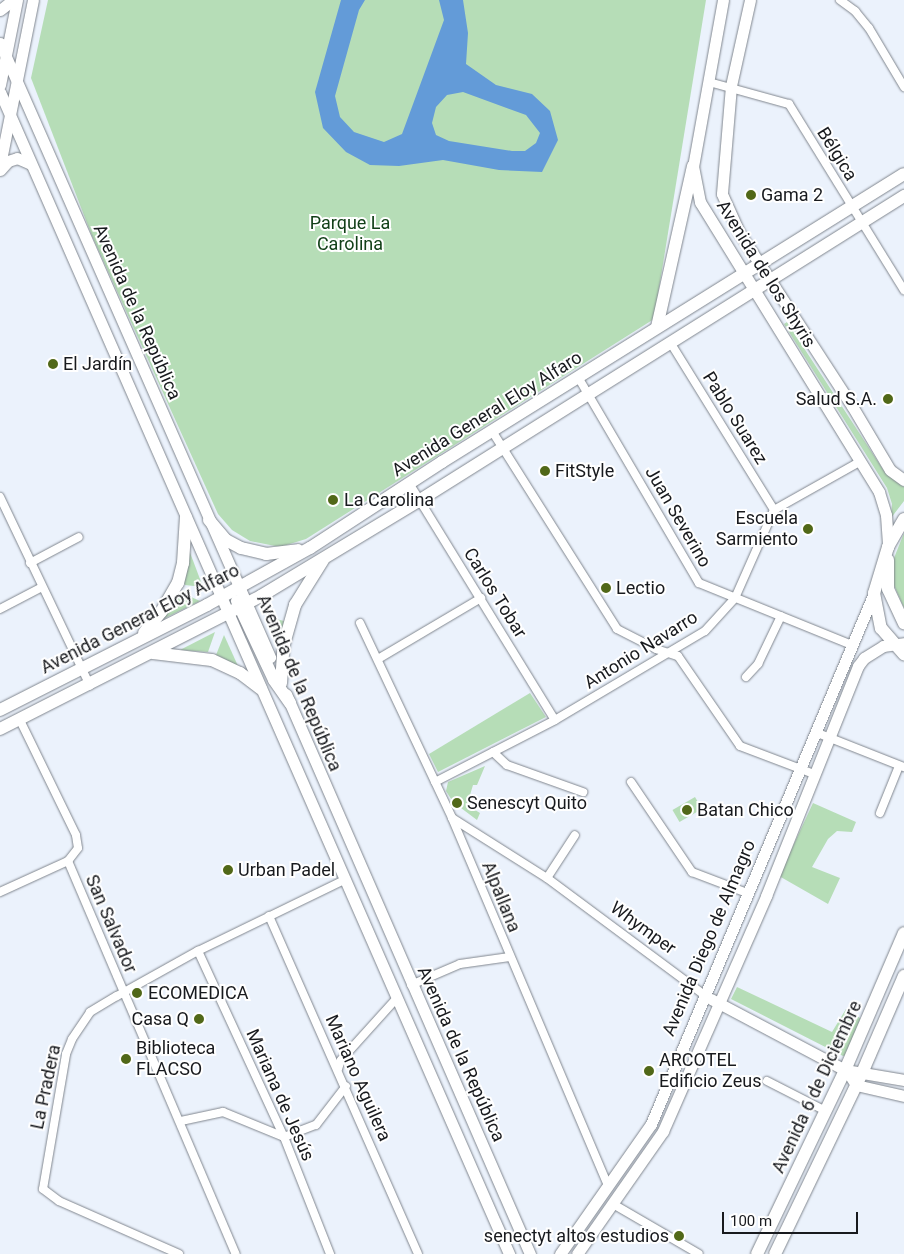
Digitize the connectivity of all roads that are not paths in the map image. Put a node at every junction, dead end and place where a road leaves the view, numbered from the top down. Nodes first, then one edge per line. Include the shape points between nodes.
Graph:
1 (13, 0) edge
2 (17, 0) edge
3 (34, 0) edge
4 (723, 0) edge
5 (750, 0) edge
6 (840, 0) edge
7 (0, 10) edge
8 (0, 43) edge
9 (6, 56) junction
10 (16, 80) junction
11 (709, 82) junction
12 (0, 85) edge
13 (731, 86) junction
14 (904, 86) edge
15 (0, 92) edge
16 (9, 112) junction
17 (31, 164) junction
18 (0, 165) edge
19 (693, 166) junction
20 (0, 170) edge
21 (904, 174) edge
22 (904, 196) edge
23 (853, 207) junction
24 (862, 221) junction
25 (762, 263) junction
26 (745, 274) junction
27 (771, 278) junction
28 (754, 289) junction
29 (904, 290) edge
30 (657, 327) junction
31 (670, 342) junction
32 (578, 377) junction
33 (588, 394) junction
34 (492, 431) junction
35 (502, 447) junction
36 (861, 461) junction
37 (904, 480) edge
38 (409, 483) junction
39 (0, 497) edge
40 (420, 500) junction
41 (774, 510) junction
42 (186, 517) junction
43 (209, 520) junction
44 (904, 520) edge
45 (79, 537) dead end
46 (888, 547) junction
47 (310, 548) junction
48 (326, 556) junction
49 (30, 562) junction
50 (42, 588) junction
51 (239, 588) junction
52 (874, 593) junction
53 (221, 597) junction
54 (481, 598) junction
55 (735, 598) junction
56 (243, 605) junction
57 (0, 609) edge
58 (228, 613) junction
59 (780, 616) junction
60 (360, 623) dead end
61 (904, 623) edge
62 (141, 637) junction
63 (898, 643) edge
64 (852, 645) junction
65 (151, 653) junction
66 (669, 653) junction
67 (904, 654) edge
68 (378, 659) junction
69 (81, 669) junction
70 (746, 677) dead end
71 (281, 683) junction
72 (90, 686) junction
73 (261, 689) junction
74 (290, 703) junction
75 (0, 710) edge
76 (20, 720) junction
77 (555, 720) junction
78 (0, 730) edge
79 (815, 732) junction
80 (829, 737) junction
81 (493, 752) junction
82 (902, 766) edge
83 (799, 768) junction
84 (814, 774) junction
85 (435, 782) junction
86 (631, 782) dead end
87 (583, 792) dead end
88 (880, 813) dead end
89 (452, 818) junction
90 (575, 835) dead end
91 (68, 861) junction
92 (547, 878) junction
93 (344, 880) junction
94 (0, 892) edge
95 (747, 893) junction
96 (269, 916) junction
97 (904, 934) edge
98 (198, 951) junction
99 (510, 957) junction
100 (904, 976) edge
101 (411, 985) junction
102 (124, 992) junction
103 (901, 992) edge
104 (703, 994) junction
105 (396, 999) junction
106 (717, 1003) junction
107 (338, 1069) junction
108 (845, 1070) junction
109 (862, 1073) junction
110 (904, 1080) edge
111 (767, 1081) dead end
112 (856, 1085) junction
113 (346, 1086) junction
114 (904, 1096) edge
115 (826, 1111) junction
116 (181, 1121) junction
117 (284, 1137) junction
118 (608, 1186) junction
119 (613, 1204) junction
120 (179, 1254) edge
121 (236, 1254) edge
122 (330, 1254) edge
123 (418, 1254) edge
124 (509, 1254) edge
125 (530, 1254) edge
126 (560, 1254) edge
127 (577, 1254) edge
128 (699, 1254) edge
129 (757, 1254) edge
130 (775, 1254) edge

1 - 7 main road
2 - 9 main road
3 - 10 main road
4 - 11 main road, Avenida de los Shyris
5 - 13 main road, Avenida de los Shyris
6 - 14 street via 855,11 868,28
8 - 9 main road, Avenida de la República
9 - 10 main road, Avenida de la República
9 - 12 main road
10 - 16 main road
10 - 43 main road, Avenida de la República
11 - 13 street, Bélgica
11 - 19 main road, Avenida de los Shyris
13 - 23 street, Bélgica via 789,104
13 - 25 main road, Avenida de los Shyris via 722,194 739,232
15 - 16 main road, Avenida de la República
16 - 17 main road, Avenida de la República
16 - 18 main road
17 - 20 main road via 16,158
17 - 42 main road, Avenida de la República
19 - 26 main road, Avenida de los Shyris via 700,202
19 - 30 main road
21 - 23 main road, Avenida General Eloy Alfaro
22 - 24 main road, Avenida General Eloy Alfaro
23 - 24 street, Bélgica
23 - 25 main road, Avenida General Eloy Alfaro
24 - 27 main road, Avenida General Eloy Alfaro
24 - 29 street, Bélgica
25 - 26 main road, Avenida General Eloy Alfaro
25 - 27 main road, Avenida de los Shyris
26 - 28 main road, Avenida de los Shyris
26 - 30 main road, Avenida General Eloy Alfaro
27 - 28 main road, Avenida General Eloy Alfaro
27 - 37 main road, Avenida de los Shyris via 890,470
28 - 31 main road, Avenida General Eloy Alfaro
28 - 36 main road, Avenida de los Shyris
30 - 32 main road, Avenida General Eloy Alfaro
31 - 33 main road, Avenida General Eloy Alfaro
31 - 41 street, Pablo Suarez
32 - 33 street, Juan Severino
32 - 34 main road, Avenida General Eloy Alfaro
33 - 35 main road, Avenida General Eloy Alfaro
33 - 55 street, Juan Severino via 699,583
34 - 35 street
34 - 38 main road, Avenida General Eloy Alfaro
35 - 40 main road, Avenida General Eloy Alfaro
35 - 66 street via 617,629
36 - 41 street
36 - 46 main road, Avenida de los Shyris via 883,503
38 - 40 street, Carlos Tobar
38 - 47 main road, Avenida General Eloy Alfaro
39 - 49 street
40 - 48 main road, Avenida General Eloy Alfaro
40 - 54 street, Carlos Tobar
41 - 55 street, Antonio Navarro
42 - 53 main road, Avenida de la República
42 - 62 main road via 183,563 178,582 161,612
43 - 47 main road via 226,540 241,548 266,554
43 - 51 main road, Avenida de la República
44 - 46 main road
45 - 49 street
46 - 52 main road
46 - 61 main road via 888,590
47 - 51 main road, Avenida General Eloy Alfaro
48 - 56 main road, Avenida General Eloy Alfaro
48 - 71 main road via 295,605 284,644
49 - 50 street
50 - 57 street
50 - 69 street
51 - 53 main road, Avenida General Eloy Alfaro
51 - 56 main road, Avenida de la República
52 - 63 main road via 880,628
52 - 64 main road, Avenida Diego de Almagro
53 - 56 main road via 234,597
53 - 58 main road, Avenida de la República
53 - 62 main road, Avenida General Eloy Alfaro
54 - 68 street
54 - 77 street, Carlos Tobar
55 - 59 street, Juan Severino
55 - 66 street, Antonio Navarro via 705,631
56 - 58 main road, Avenida General Eloy Alfaro
56 - 71 main road, Avenida de la República
56 - 74 main road via 274,680
58 - 65 main road, Avenida General Eloy Alfaro
58 - 73 main road, Avenida de la República
59 - 64 street, Juan Severino
59 - 70 street via 758,664
60 - 68 street, Alpallana
62 - 69 main road, Avenida General Eloy Alfaro
63 - 67 main road
63 - 80 main road, Avenida Diego de Almagro via 873,651 858,666
64 - 79 main road, Avenida Diego de Almagro
65 - 72 main road, Avenida General Eloy Alfaro
65 - 73 main road via 212,660 240,673
66 - 77 street, Antonio Navarro
66 - 83 street via 678,656 740,746
68 - 85 street, Alpallana
69 - 72 street
69 - 75 main road, Avenida General Eloy Alfaro
71 - 74 main road, Avenida de la República
72 - 76 main road, Avenida General Eloy Alfaro
73 - 93 main road, Avenida de la República
74 - 101 main road, Avenida de la República
76 - 78 main road, Avenida General Eloy Alfaro
76 - 91 street, San Salvador via 76,835 78,848
77 - 81 street, Antonio Navarro
79 - 80 street
79 - 83 main road, Avenida Diego de Almagro
80 - 82 street
80 - 84 main road, Avenida Diego de Almagro
81 - 85 street, Antonio Navarro
81 - 87 street via 507,765
82 - 88 street
83 - 84 street
83 - 95 main road, Avenida Diego de Almagro
84 - 106 main road, Avenida Diego de Almagro via 766,896
85 - 89 street, Alpallana
86 - 95 street via 692,872
89 - 92 street, Whymper
89 - 99 street, Alpallana
90 - 92 street
91 - 94 street
91 - 102 street, San Salvador
92 - 104 street, Whymper
93 - 96 street, La Pradera
93 - 105 main road, Avenida de la República
95 - 104 main road, Avenida Diego de Almagro
96 - 98 street, La Pradera
96 - 107 street, Mariano Aguilera
97 - 108 main road, Avenida 6 de Diciembre
98 - 102 street, La Pradera
98 - 117 street, Mariana de Jesús
99 - 101 street via 455,966
99 - 118 street, Alpallana
100 - 103 main road, Avenida 6 de Diciembre
101 - 125 main road, Avenida de la República
102 - 116 street, San Salvador
102 - 120 street, La Pradera via 90,1012 72,1039 43,1189 59,1201
103 - 109 main road, Avenida 6 de Diciembre
104 - 106 main road, Whymper
104 - 118 main road, Avenida Diego de Almagro via 651,1124
105 - 107 street via 341,1060
105 - 124 main road, Avenida de la República
106 - 108 main road, Whymper
106 - 119 main road, Avenida Diego de Almagro via 663,1131
107 - 113 street, Mariano Aguilera
108 - 109 main road, Whymper
108 - 112 main road, Whymper
108 - 115 main road, Avenida 6 de Diciembre
109 - 110 main road, Whymper
109 - 112 main road, Avenida 6 de Diciembre
111 - 115 street
112 - 114 main road
112 - 130 main road, Avenida 6 de Diciembre
113 - 117 street via 316,1124
113 - 123 street, Mariano Aguilera
115 - 129 main road, Avenida 6 de Diciembre
116 - 117 street via 223,1112
116 - 121 street, San Salvador
117 - 122 street, Mariana de Jesús
118 - 126 main road, Avenida Diego de Almagro
119 - 127 main road, Avenida Diego de Almagro
119 - 128 street

